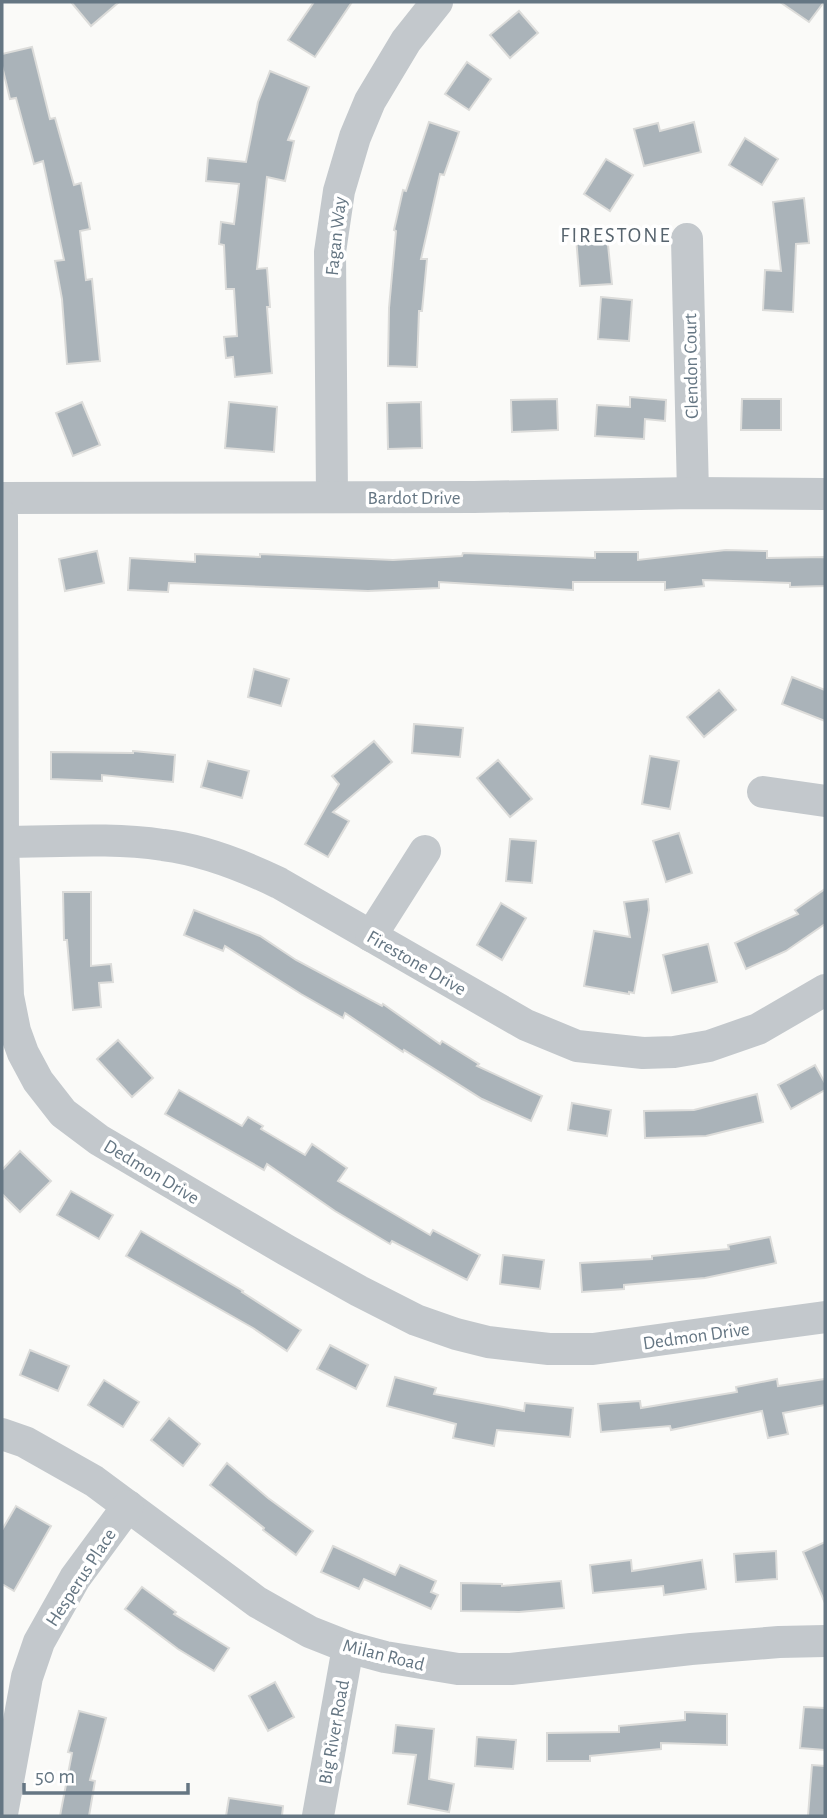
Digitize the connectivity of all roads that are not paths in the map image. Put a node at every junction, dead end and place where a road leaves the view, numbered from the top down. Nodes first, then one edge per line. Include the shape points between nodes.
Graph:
1 (437, 2) edge
2 (687, 239) dead end
3 (693, 493) junction
4 (825, 495) edge
5 (332, 497) junction
6 (2, 498) edge
7 (2, 516) edge
8 (763, 792) dead end
9 (825, 801) edge
10 (3, 842) edge
11 (425, 851) dead end
12 (372, 936) junction
13 (825, 990) edge
14 (825, 1318) edge
15 (2, 1434) edge
16 (128, 1506) junction
17 (825, 1641) edge
18 (348, 1647) junction
19 (2, 1814) edge
20 (318, 1816) edge

1 - 5 street, Fagan Way via 406,41 370,101 339,191 329,292
2 - 3 street, Clendon Court
3 - 4 street, Bardot Drive
3 - 5 street, Bardot Drive
5 - 6 street, Bardot Drive
7 - 10 street, Dedmon Drive
8 - 9 street
10 - 12 street, Firestone Drive via 162,844 209,854 279,883
10 - 14 street, Dedmon Drive via 8,996 15,1031 38,1081 63,1113 99,1140 286,1251 416,1320 488,1342 593,1349
11 - 12 street
12 - 13 street, Firestone Drive via 526,1025 577,1046 606,1051 664,1053 709,1046 758,1030
15 - 16 street, Milan Road via 62,1461
16 - 18 street, Milan Road via 257,1602
16 - 19 street, Hesperus Place via 75,1578 39,1642 27,1677
17 - 18 street, Milan Road via 691,1648 510,1670 425,1665
18 - 20 street, Big River Road

